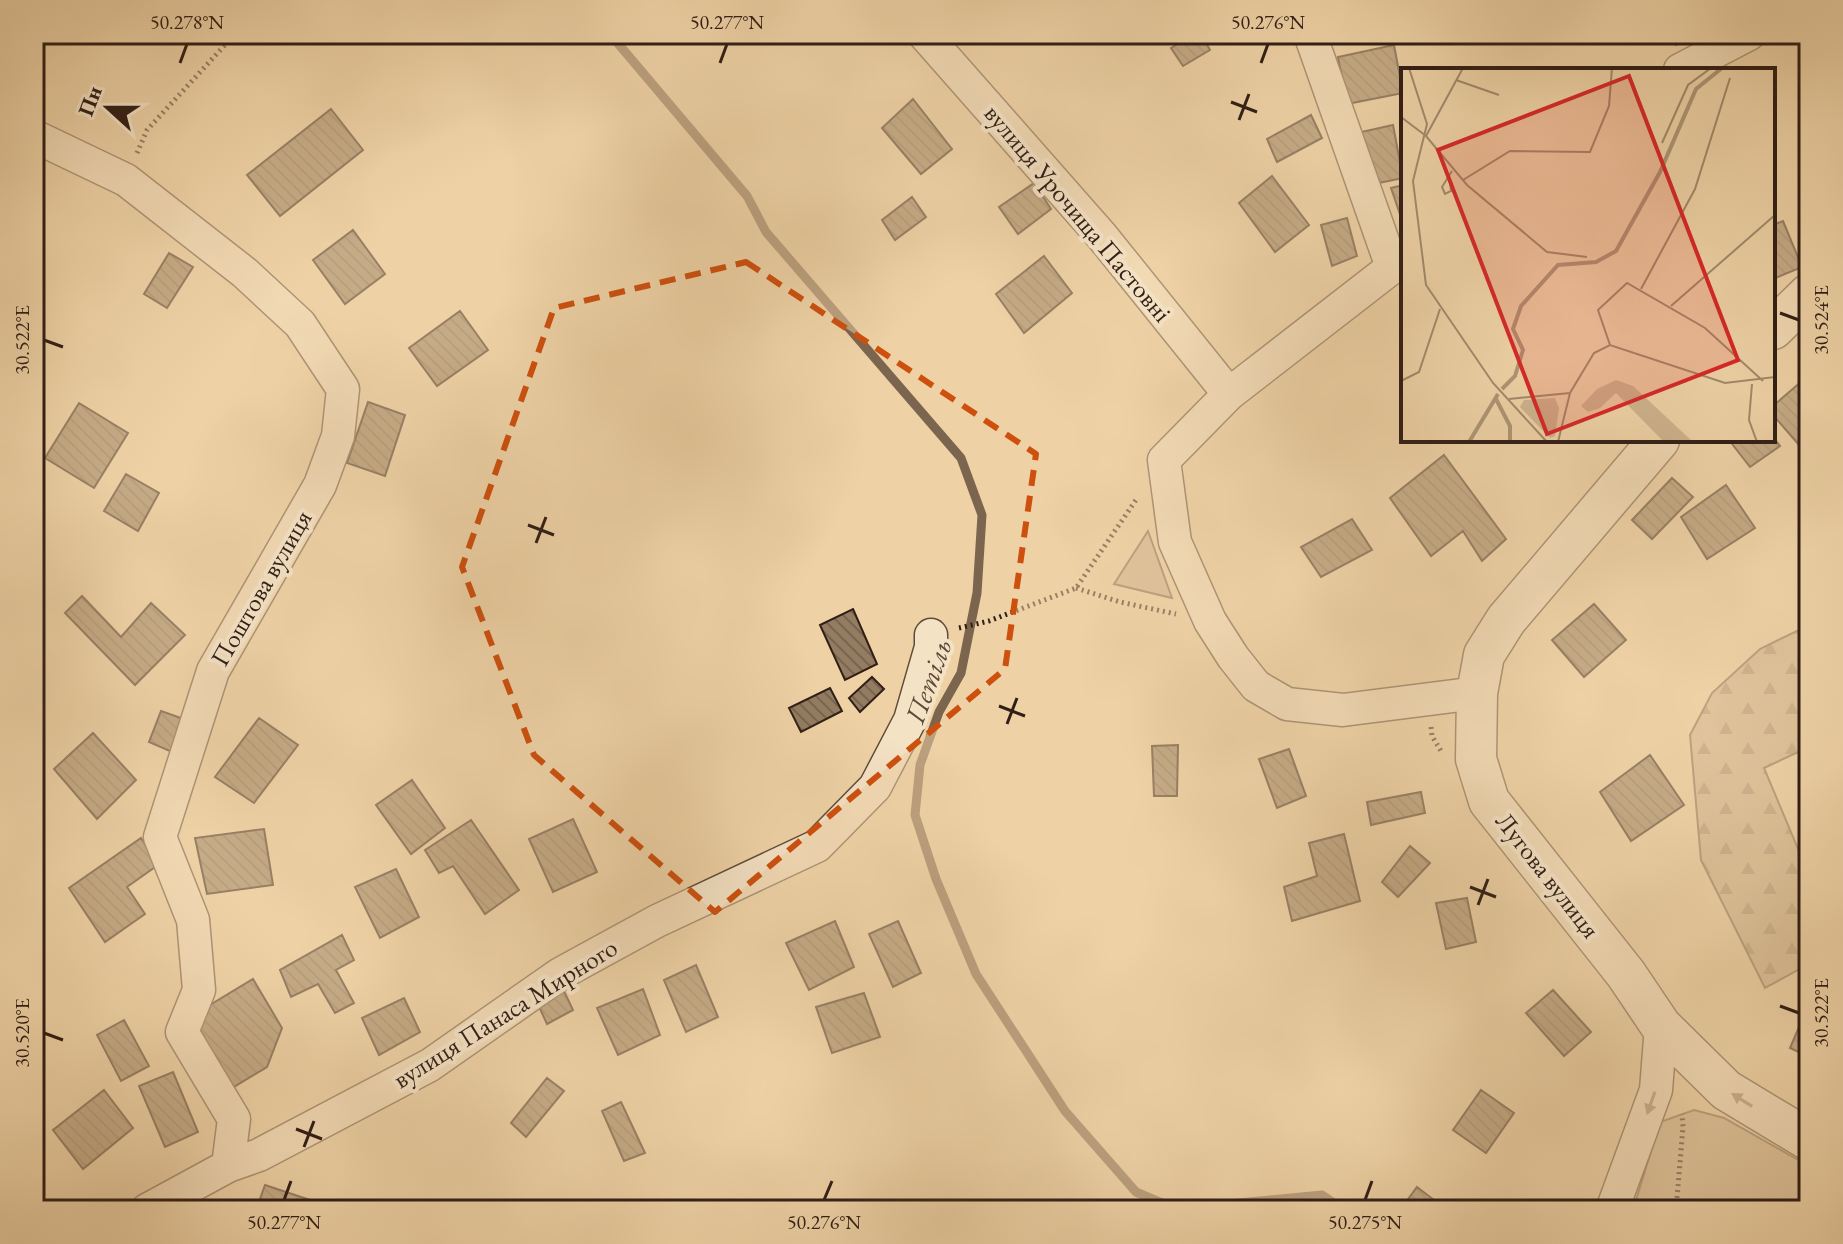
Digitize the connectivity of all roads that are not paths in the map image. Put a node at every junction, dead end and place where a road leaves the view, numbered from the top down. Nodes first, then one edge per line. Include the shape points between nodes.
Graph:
1 (924, 34) edge
2 (1310, 34) edge
3 (1749, 34) edge
4 (1684, 68) edge
5 (34, 136) edge
6 (1398, 263) edge
7 (1809, 294) edge
8 (1775, 327) edge
9 (1229, 394) junction
10 (1657, 442) edge
11 (931, 635) dead end
12 (1477, 693) junction
13 (1661, 1026) junction
14 (1809, 1140) edge
15 (228, 1166) junction
16 (147, 1210) edge
17 (1612, 1210) edge

1 - 9 street, вулиця Урочища Пастовні via 1101,235
2 - 6 street
3 - 4 street
5 - 15 street, Поштова вулиця via 126,180 245,273 300,324 343,389 338,436 320,485 213,671 160,837 193,920 199,990 182,1032 234,1119
6 - 9 street
7 - 8 street
9 - 12 street via 1164,460 1175,542 1210,621 1256,686 1287,704 1343,710
10 - 12 street, Лугова вулиця via 1506,620 1484,655
11 - 15 street, вулиця Панаса Мирного via 910,720 875,787 817,846 629,936 560,974 430,1065 259,1155
12 - 13 street, Лугова вулиця via 1476,759 1489,801
14 -> 13 street, Лугова вулиця via 1726,1090
13 -> 17 street via 1656,1090
15 - 16 street, вулиця Панаса Мирного

